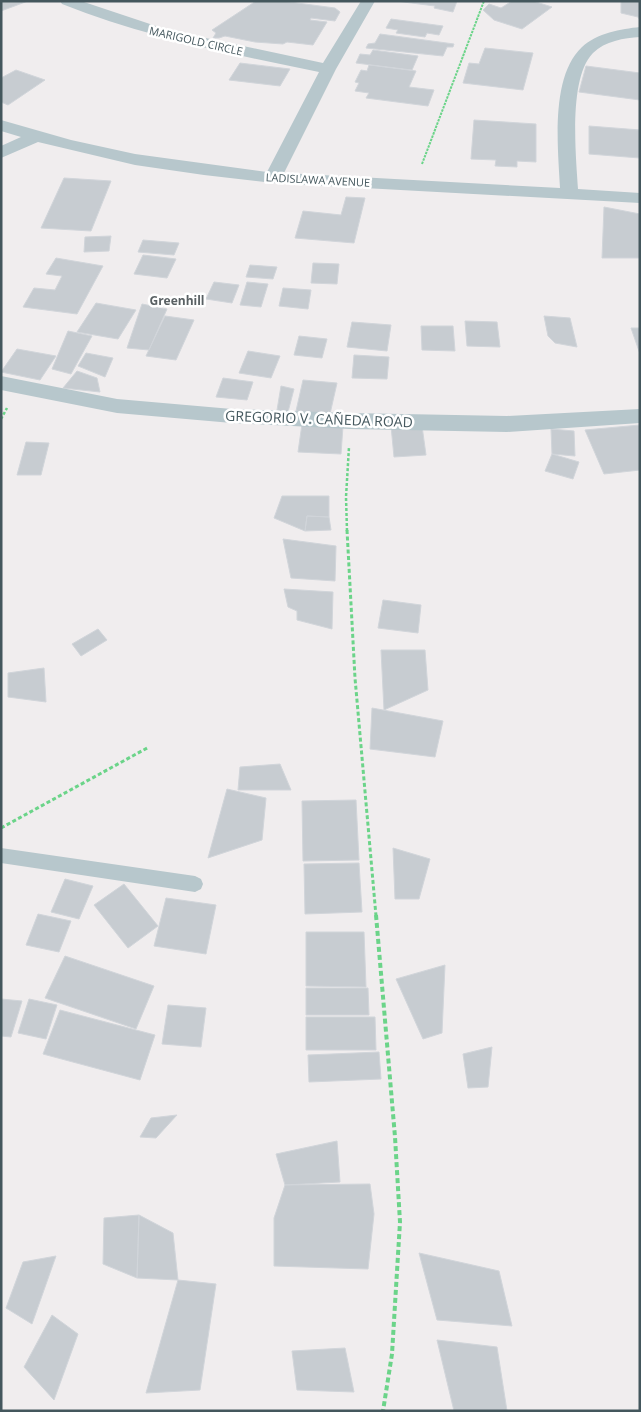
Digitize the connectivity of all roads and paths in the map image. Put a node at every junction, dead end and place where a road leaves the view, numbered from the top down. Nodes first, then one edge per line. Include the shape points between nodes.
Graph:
1 (67, 1) edge
2 (368, 1) edge
3 (484, 1) edge
4 (640, 32) edge
5 (328, 69) junction
6 (1, 125) edge
7 (37, 136) junction
8 (1, 153) edge
9 (272, 178) junction
10 (414, 186) junction
11 (570, 194) junction
12 (640, 198) edge
13 (1, 384) edge
14 (640, 416) edge
15 (350, 421) junction
16 (149, 747) dead end
17 (1, 828) edge
18 (1, 856) edge
19 (195, 884) dead end
20 (383, 1411) edge

1 - 5 street, MARIGOLD CIRCLE via 179,39
2 - 5 street
3 - 10 path
4 - 11 street via 623,33 602,41 586,52 572,76 567,108
5 - 9 street
6 - 7 street, LADISLAWA AVENUE
7 - 8 street
7 - 9 street, LADISLAWA AVENUE via 156,164
9 - 10 street, LADISLAWA AVENUE
10 - 11 street, LADISLAWA AVENUE
11 - 12 street, LADISLAWA AVENUE
13 - 15 street, GREGORIO V. CAÑEDA ROAD via 117,406 232,416
14 - 15 street, GREGORIO V. CAÑEDA ROAD via 507,424
15 - 20 path via 347,550 400,1222 392,1354
16 - 17 path
18 - 19 lane

